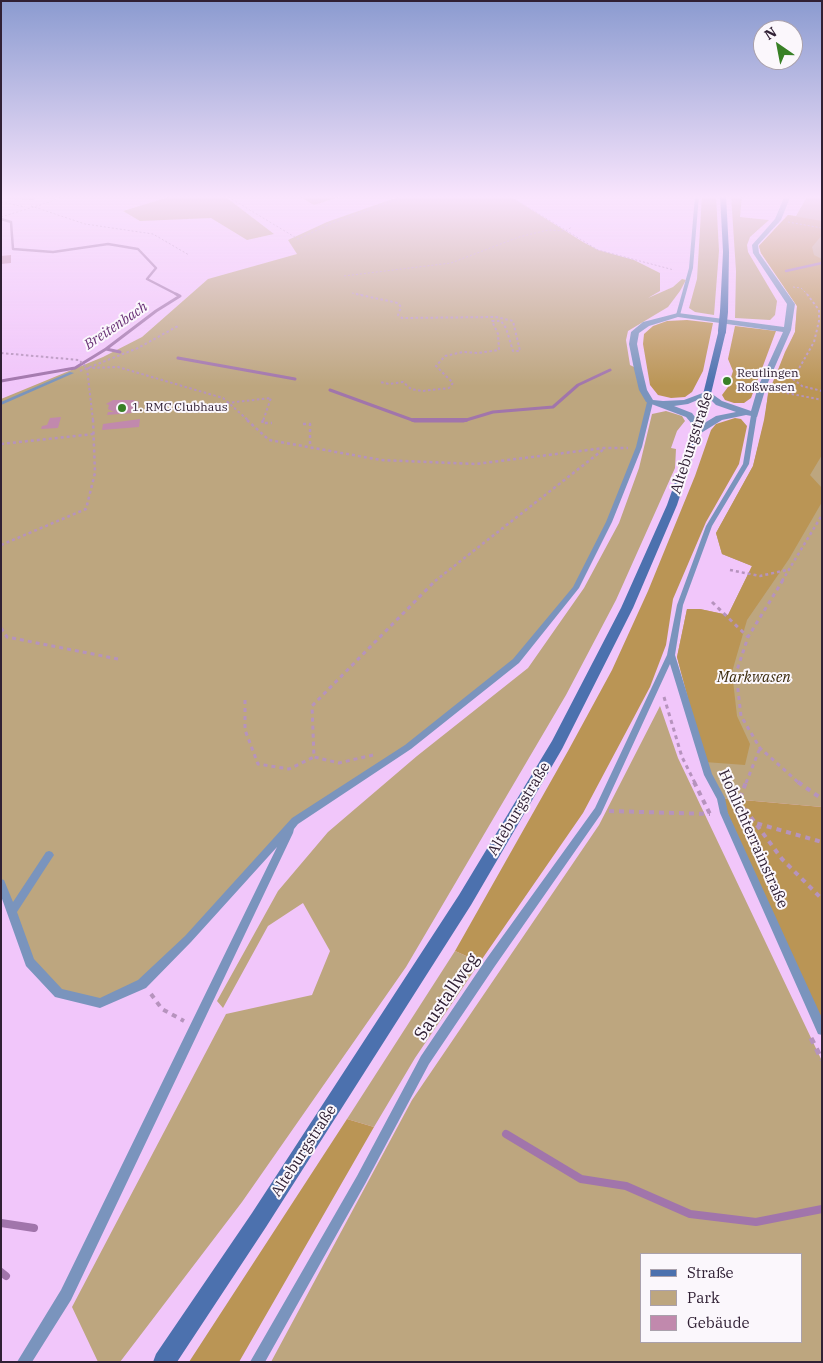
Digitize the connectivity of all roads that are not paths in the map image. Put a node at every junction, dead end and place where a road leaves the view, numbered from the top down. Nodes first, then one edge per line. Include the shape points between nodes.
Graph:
1 (692, 259) edge
2 (726, 259) edge
3 (760, 259) edge
4 (678, 315) junction
5 (787, 330) junction
6 (72, 374) dead end
7 (708, 393) junction
8 (650, 402) junction
9 (1, 404) edge
10 (663, 404) junction
11 (743, 413) junction
12 (754, 415) junction
13 (698, 431) junction
14 (671, 655) junction
15 (295, 821) junction
16 (49, 855) dead end
17 (1, 883) edge
18 (12, 911) junction
19 (822, 1030) edge
20 (24, 1362) edge
21 (164, 1362) edge
22 (257, 1362) edge

1 - 4 lane
2 - 7 main road, Alteburgstraße, bridge via 722,331
3 - 5 street via 791,304
4 - 5 street
4 - 8 street via 646,324 635,332 633,344 638,368 643,390
5 - 12 street via 762,387
6 - 9 lane
7 - 10 street via 690,401
7 - 11 street via 719,403
7 - 13 main road, Alteburgstraße
8 - 10 street
8 - 15 lane via 639,447 609,522 576,588 516,661 408,747
10 - 13 street via 689,414
11 - 12 street
11 - 13 street via 719,418
12 - 14 lane via 746,464 709,526 680,605
13 - 21 main road, Alteburgstraße via 672,505 642,575 557,745 465,900
14 - 19 lane, Hohlichterrainstraße via 708,775
14 - 22 lane, Saustallweg via 598,811 425,1060
15 - 18 lane via 188,939 142,984 100,1003 59,993 30,962
15 - 20 lane via 66,1295
16 - 18 lane
17 - 18 lane

